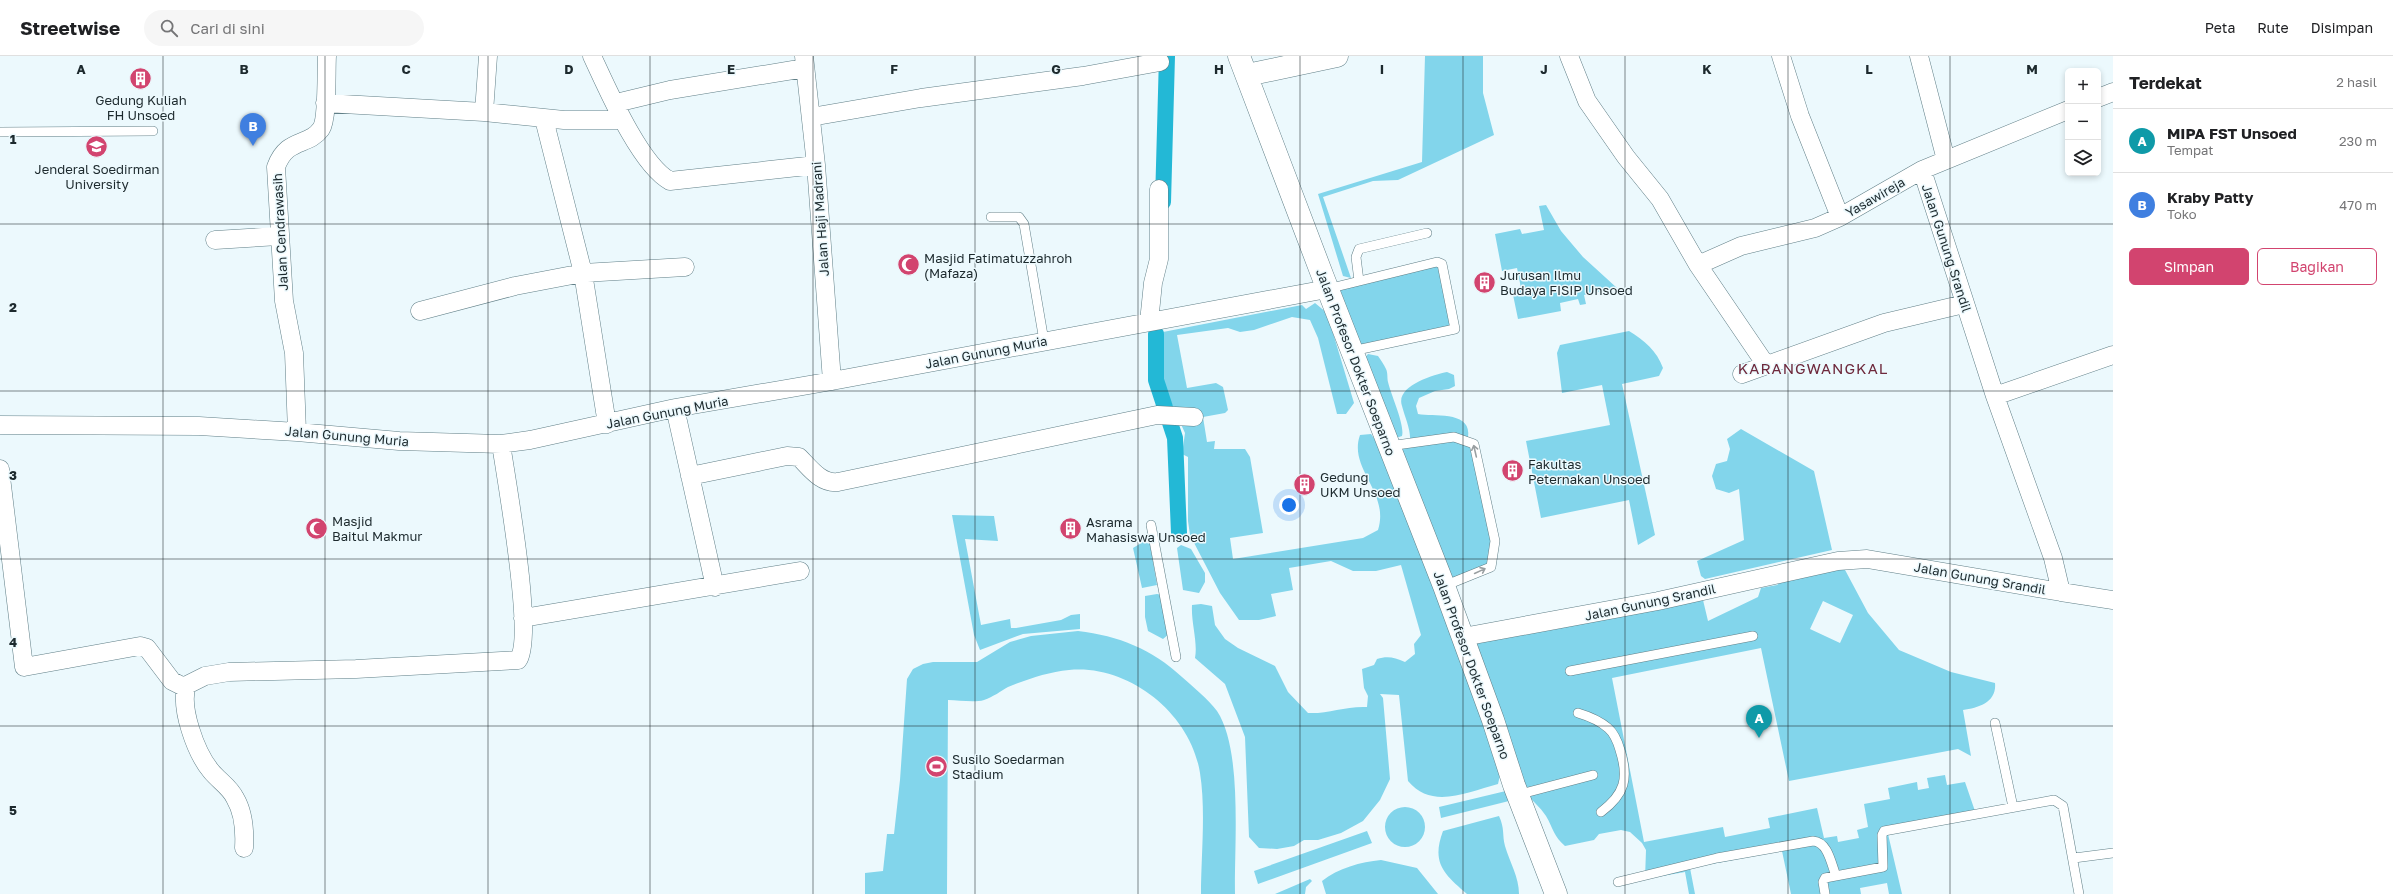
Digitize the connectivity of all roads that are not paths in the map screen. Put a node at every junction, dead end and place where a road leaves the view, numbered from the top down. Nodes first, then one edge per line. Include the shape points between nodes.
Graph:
1 (327, 56) edge
2 (488, 56) edge
3 (592, 56) edge
4 (1332, 56) edge
5 (1569, 56) edge
6 (1781, 56) edge
7 (1919, 56) edge
8 (804, 62) edge
9 (1160, 62) dead end
10 (1243, 66) edge
11 (2113, 92) edge
12 (2101, 97) edge
13 (325, 103) junction
14 (616, 103) junction
15 (2065, 111) edge
16 (484, 112) junction
17 (811, 117) junction
18 (544, 119) junction
19 (622, 120) junction
20 (153, 131) dead end
21 (0, 132) edge
22 (1946, 160) junction
23 (816, 166) junction
24 (1922, 170) junction
25 (1159, 189) dead end
26 (991, 217) dead end
27 (1840, 217) junction
28 (1427, 233) dead end
29 (279, 236) junction
30 (215, 240) dead end
31 (1698, 265) junction
32 (686, 267) dead end
33 (583, 273) junction
34 (1359, 281) junction
35 (1328, 289) junction
36 (1964, 304) junction
37 (420, 311) dead end
38 (1149, 322) junction
39 (1044, 341) junction
40 (1352, 351) junction
41 (2113, 355) edge
42 (1766, 365) junction
43 (1742, 374) dead end
44 (832, 381) junction
45 (1996, 396) junction
46 (675, 408) junction
47 (1187, 417) dead end
48 (607, 424) junction
49 (0, 425) edge
50 (297, 432) junction
51 (500, 444) junction
52 (1389, 446) junction
53 (0, 469) edge
54 (690, 476) junction
55 (1151, 525) dead end
56 (800, 571) dead end
57 (715, 586) junction
58 (1444, 586) junction
59 (2061, 592) junction
60 (2113, 600) edge
61 (523, 618) junction
62 (1463, 636) junction
63 (1753, 636) dead end
64 (1176, 658) dead end
65 (1570, 671) dead end
66 (186, 688) junction
67 (1578, 713) dead end
68 (1995, 723) dead end
69 (1593, 775) dead end
70 (1517, 795) junction
71 (2013, 807) junction
72 (1602, 812) dead end
73 (244, 848) dead end
74 (2113, 853) edge
75 (2074, 858) junction
76 (1836, 876) junction
77 (1618, 882) dead end
78 (1556, 894) edge
79 (1825, 894) edge
80 (2079, 894) edge

1 - 13 street, Jalan Cendrawasih
2 - 16 street
3 - 14 street
4 - 10 street
5 - 31 street via 1587,100 1626,157 1660,199
6 - 27 street, Yasawireja via 1800,116
7 - 22 street
8 - 14 street
8 - 17 street, Jalan Haji Madrani
9 - 17 street
10 - 35 street, Jalan Profesor Dokter Soeparno
11 - 12 street
13 - 16 street
13 - 29 street, Jalan Cendrawasih via 320,130 284,151 276,168
14 - 19 street
15 - 22 street, Yasawireja
16 - 18 street
17 - 23 street, Jalan Haji Madrani
18 - 19 street
18 - 33 street
19 - 23 street via 660,176 670,182
20 - 21 lane
22 - 24 street, Yasawireja
23 - 44 street, Jalan Haji Madrani
24 - 27 street, Yasawireja
24 - 36 street, Jalan Gunung Srandil
25 - 38 street via 1159,259 1153,283
26 - 39 lane via 1018,217 1024,224
27 - 31 street via 1815,228 1741,246
28 - 34 lane via 1359,249 1356,257
29 - 30 street
29 - 50 street, Jalan Cendrawasih via 286,316 294,353
31 - 42 street
32 - 33 street
33 - 37 street via 515,286
33 - 48 street
34 - 35 lane
34 - 40 lane via 1440,262 1455,327 1452,331
35 - 38 street, Jalan Gunung Muria
35 - 40 street, Jalan Profesor Dokter Soeparno
36 - 42 street via 1884,324
36 - 45 street, Jalan Gunung Srandil
38 - 39 street, Jalan Gunung Muria
39 - 44 street, Jalan Gunung Muria
40 - 52 street, Jalan Profesor Dokter Soeparno
41 - 45 street
42 - 43 street
44 - 46 street, Jalan Gunung Muria
45 - 59 street, Jalan Gunung Srandil via 2053,558
46 - 48 street, Jalan Gunung Muria
46 - 54 street
47 - 54 street via 1157,415 830,483 820,478 799,457 787,456
48 - 51 street, Jalan Gunung Muria
49 - 50 street, Jalan Gunung Muria via 199,426
50 - 51 street, Jalan Gunung Muria via 399,441
51 - 61 street via 512,510
52 - 58 street, Jalan Profesor Dokter Soeparno
58 -> 52 lane via 1491,566 1495,541 1474,444 1454,437
53 - 66 street via 24,667 140,646 147,648 172,681
54 - 57 street
55 - 64 lane
56 - 57 street
57 - 61 street
58 - 62 street, Jalan Profesor Dokter Soeparno
59 - 60 street
59 - 62 street, Jalan Gunung Srandil via 1867,559 1838,561 1566,620
61 - 66 street via 523,647 520,658 516,661 342,670 229,672 205,676 187,684
62 - 70 street, Jalan Profesor Dokter Soeparno
63 - 65 lane
66 - 73 street via 186,702 195,744 211,771 237,801 243,821
67 - 72 lane via 1609,728 1619,744 1626,766 1624,786 1615,801
68 - 71 lane
69 - 70 lane
70 - 78 street, Jalan Profesor Dokter Soeparno
71 - 75 lane via 2059,801 2063,806
71 - 76 lane via 1884,831 1883,867
74 - 75 lane
75 - 80 lane
76 - 77 lane via 1825,847 1813,841 1717,858
76 - 79 lane via 1823,880

